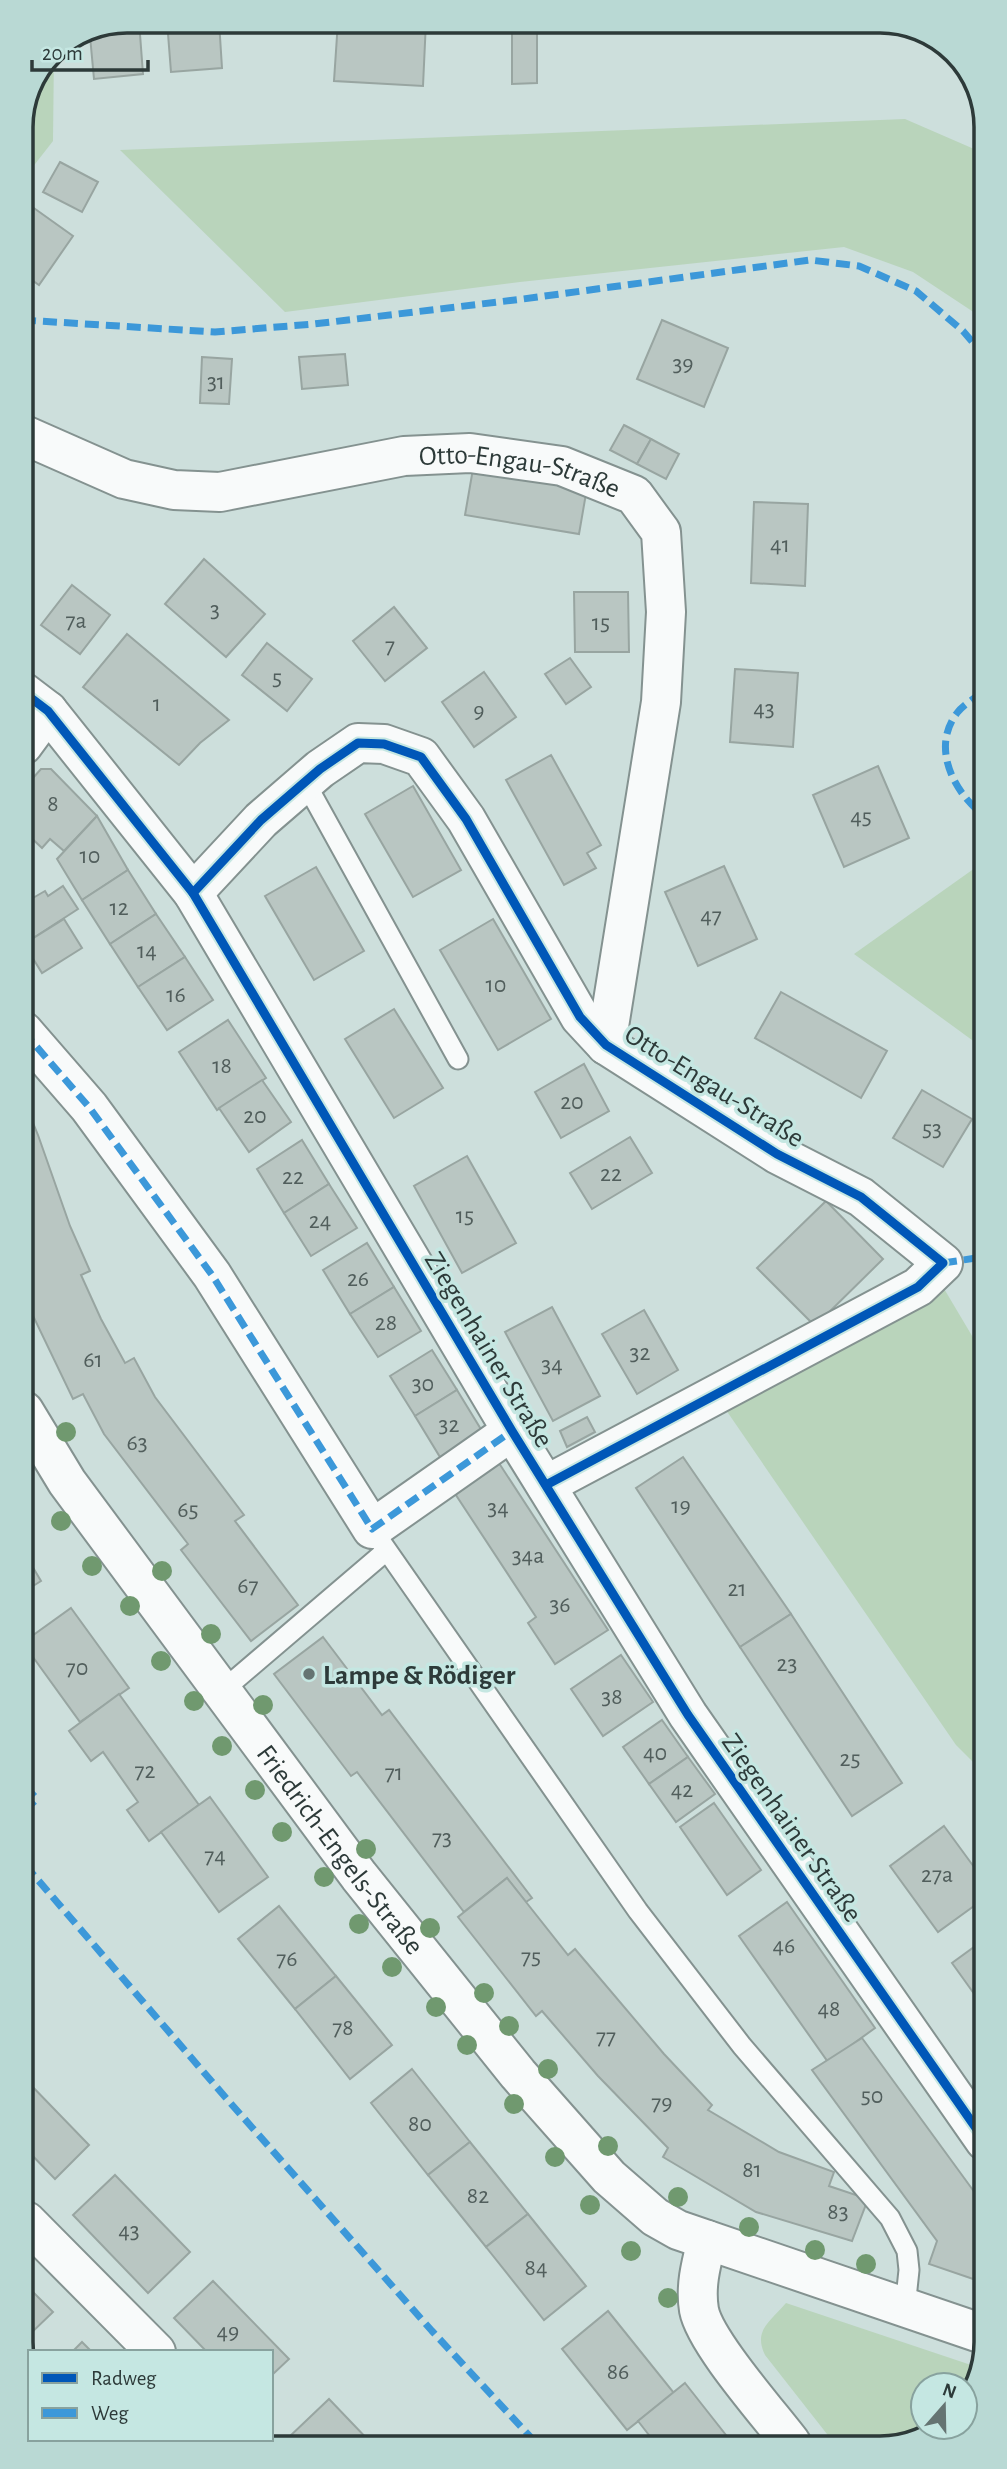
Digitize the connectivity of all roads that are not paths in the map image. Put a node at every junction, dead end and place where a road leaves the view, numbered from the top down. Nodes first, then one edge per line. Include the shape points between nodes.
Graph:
1 (33, 439) edge
2 (35, 701) edge
3 (304, 782) junction
4 (193, 893) junction
5 (33, 1043) edge
6 (606, 1045) junction
7 (458, 1059) dead end
8 (33, 1426) edge
9 (512, 1431) junction
10 (546, 1485) junction
11 (379, 1540) junction
12 (222, 1690) junction
13 (974, 2125) edge
14 (33, 2228) edge
15 (707, 2240) junction
16 (905, 2308) junction
17 (974, 2331) edge
18 (154, 2350) edge
19 (786, 2436) edge

1 - 6 street, Otto-Engau-Straße via 124,479 174,490 220,492 404,456 470,453 562,466 634,495 661,531 666,612 661,702
2 - 4 street, Ziegenhainer Straße
3 - 4 street, Otto-Engau-Straße via 261,820
3 - 6 street, Otto-Engau-Straße via 358,743 384,744 421,757 466,819 580,1017
3 - 7 lane
4 - 9 street, Ziegenhainer Straße
5 - 11 street via 89,1107 212,1275
6 - 10 street, Otto-Engau-Straße via 777,1154 861,1197 943,1263 918,1287
8 - 12 street, Friedrich-Engels-Straße via 67,1482
9 - 10 street, Ziegenhainer Straße
9 - 11 street
10 - 13 street, Ziegenhainer Straße via 688,1715
11 - 12 lane
11 - 16 lane via 638,1911 741,2046 890,2218 907,2251
12 - 15 street, Friedrich-Engels-Straße via 359,1876 536,2095 636,2202 678,2230
14 - 18 street
15 - 16 street, Friedrich-Engels-Straße
15 - 19 street via 697,2276 699,2311 709,2336
16 - 17 street, Friedrich-Engels-Straße

